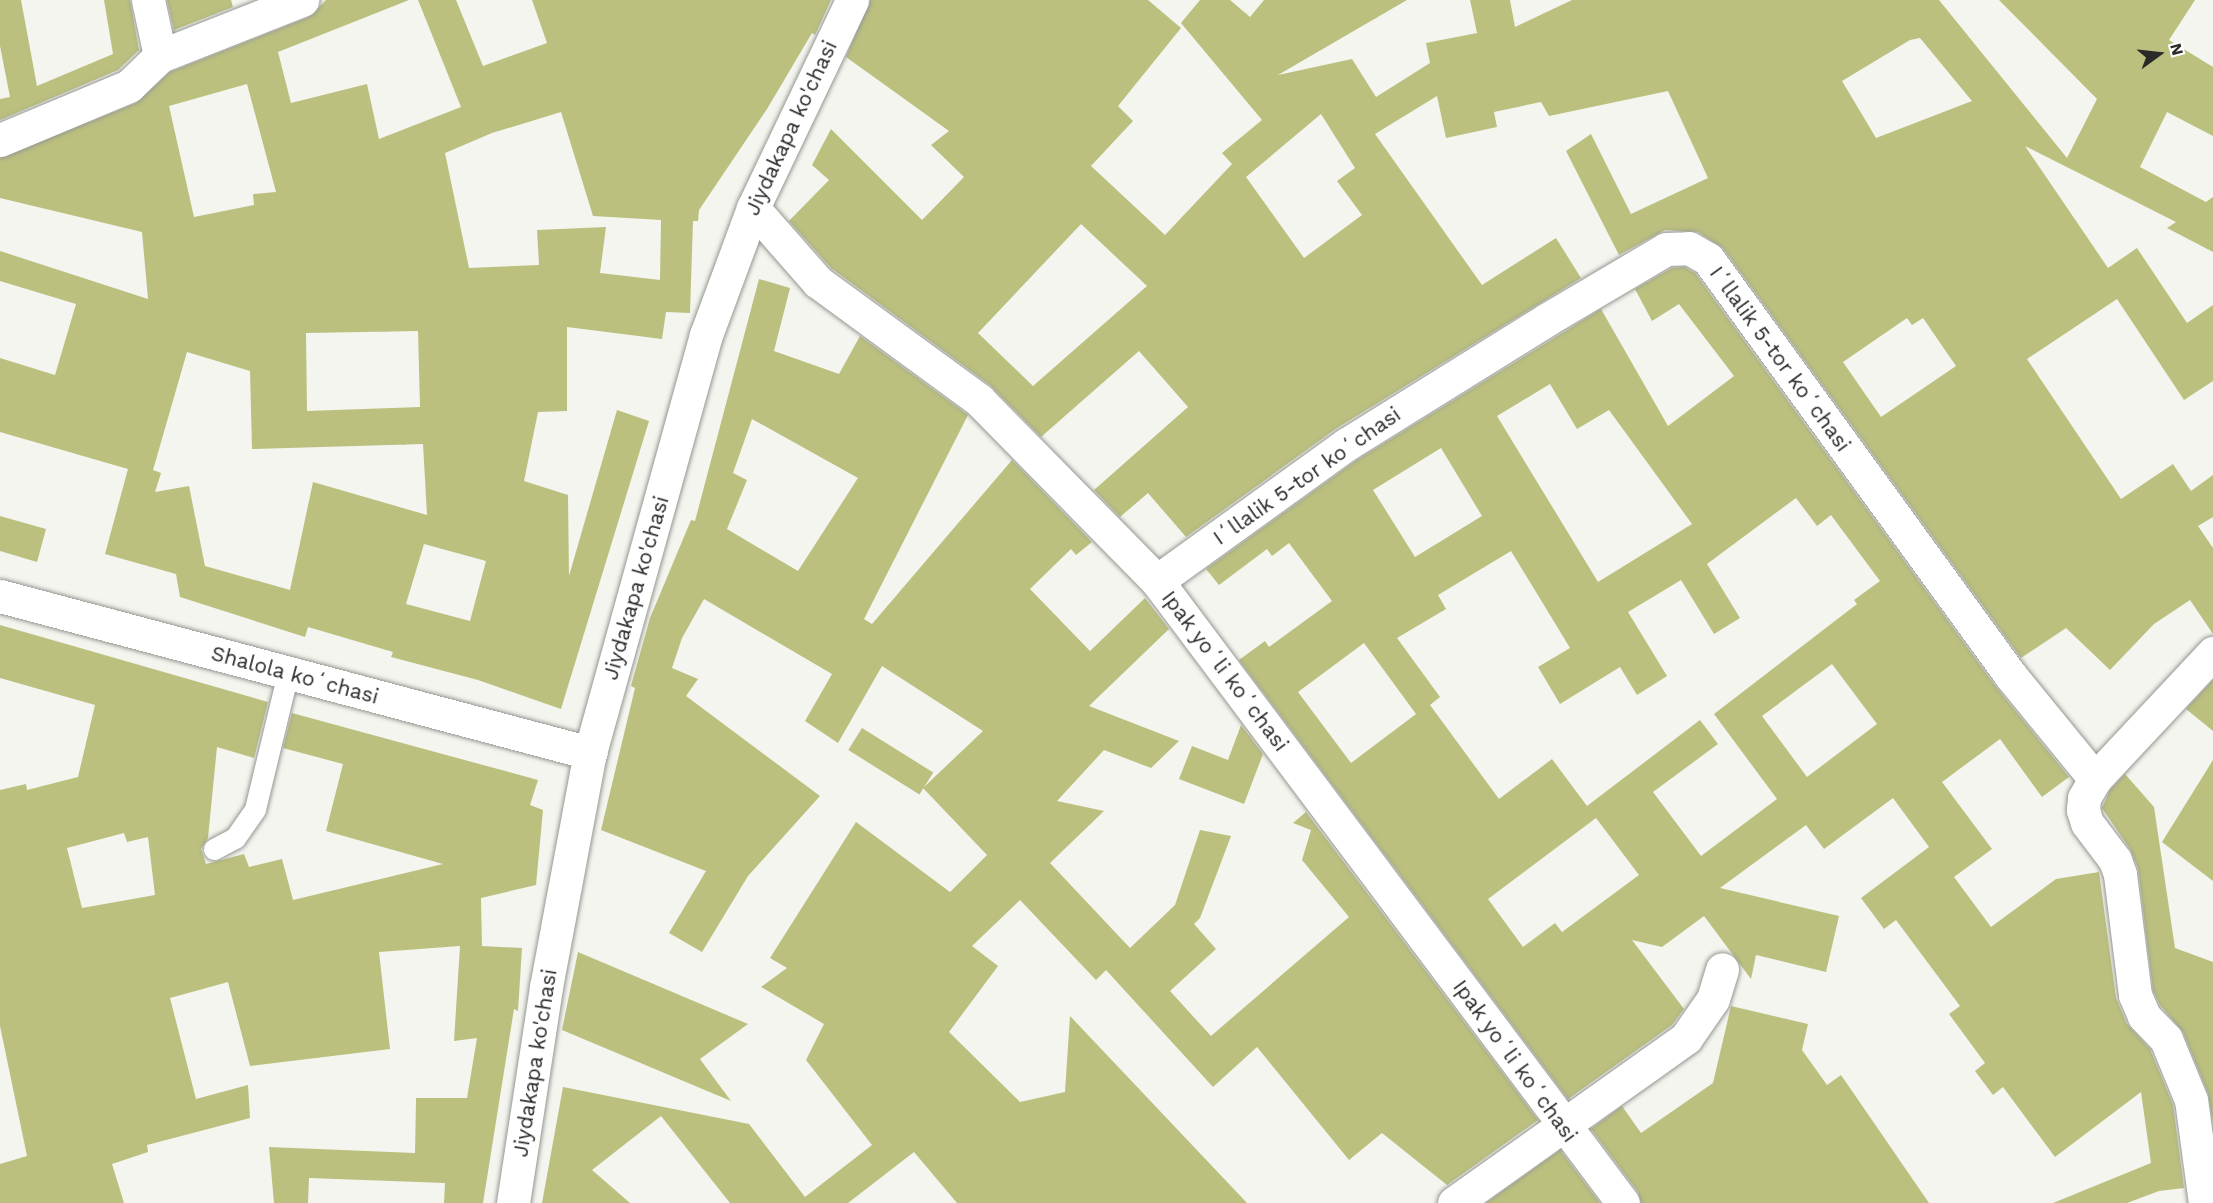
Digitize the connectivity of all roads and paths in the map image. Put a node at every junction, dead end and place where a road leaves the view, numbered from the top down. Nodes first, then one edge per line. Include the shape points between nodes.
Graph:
1 (148, 0) edge
2 (302, 0) edge
3 (852, 0) edge
4 (160, 56) junction
5 (0, 140) edge
6 (753, 208) junction
7 (1157, 581) junction
8 (0, 596) edge
9 (2213, 653) edge
10 (288, 674) junction
11 (590, 753) junction
12 (2095, 779) junction
13 (214, 849) dead end
14 (1722, 969) dead end
15 (1561, 1124) junction
16 (513, 1203) edge
17 (1454, 1203) edge
18 (1623, 1203) edge
19 (2205, 1203) edge

1 - 4 street
2 - 4 street
3 - 6 street, Jiydakapa ko'chasi
4 - 5 street via 129,87
6 - 7 street, Ipak yoʻli koʻchasi via 818,282 979,400
6 - 11 street, Jiydakapa ko'chasi via 706,335
7 - 12 street, Iʻllalik 5-tor koʻchasi via 1347,444 1666,249 1689,248 1708,259 2011,676
7 - 15 street, Ipak yoʻli koʻchasi
8 - 10 street, Shalola koʻchasi
9 - 12 street
10 - 11 street, Shalola koʻchasi
10 - 13 lane via 255,808 235,838
11 - 16 street, Jiydakapa ko'chasi via 546,987
12 - 19 street via 2084,798 2083,810 2087,823 2115,860 2120,874 2135,995 2144,1016 2166,1039 2191,1100
14 - 15 street via 1713,999 1686,1038
15 - 17 street
15 - 18 street, Ipak yoʻli koʻchasi

